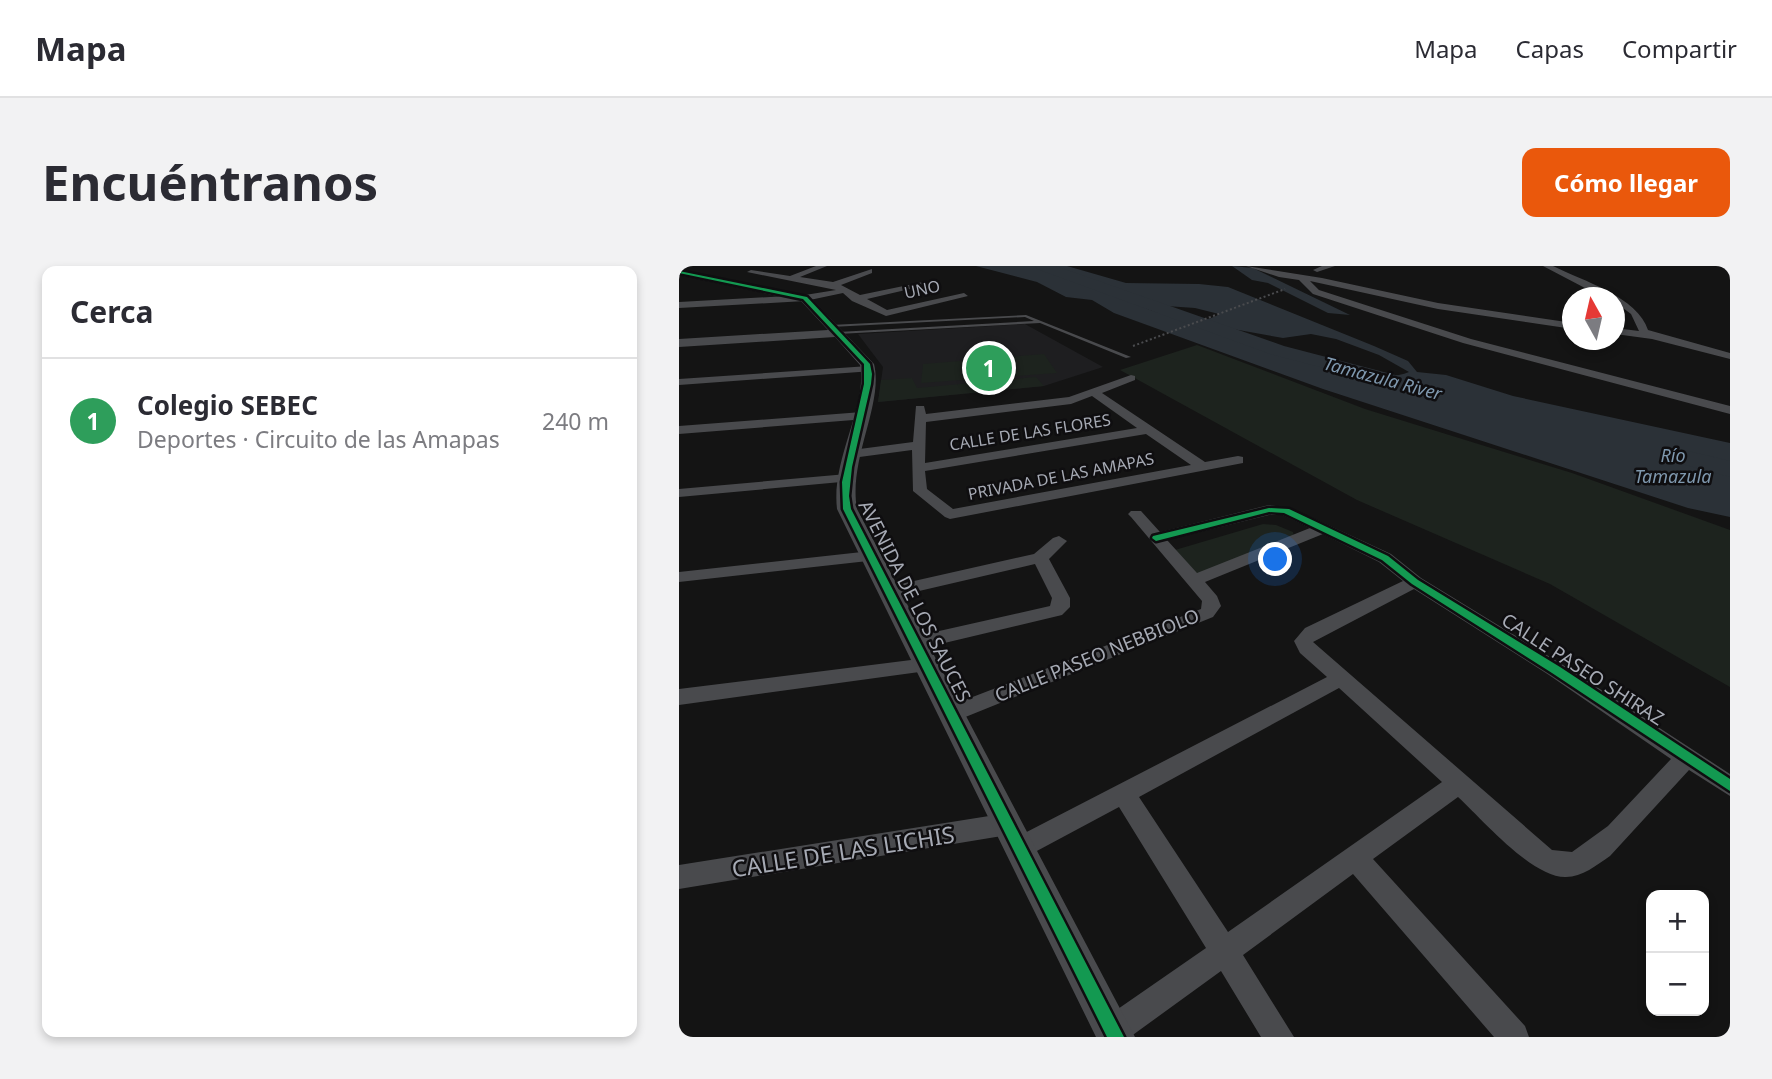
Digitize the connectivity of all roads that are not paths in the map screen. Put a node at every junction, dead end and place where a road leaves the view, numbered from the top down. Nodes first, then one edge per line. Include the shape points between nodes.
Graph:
1 (766, 266) edge
2 (823, 266) edge
3 (1250, 266) edge
4 (1306, 266) edge
5 (1331, 266) edge
6 (1546, 266) edge
7 (1317, 270) junction
8 (869, 271) dead end
9 (679, 272) edge
10 (793, 278) junction
11 (1304, 279) junction
12 (1322, 280) junction
13 (834, 285) junction
14 (923, 285) dead end
15 (1590, 287) edge
16 (843, 291) junction
17 (964, 296) dead end
18 (805, 298) junction
19 (855, 299) junction
20 (679, 305) edge
21 (1625, 306) edge
22 (1044, 322) junction
23 (1562, 324) edge
24 (835, 329) junction
25 (1625, 332) edge
26 (679, 335) edge
27 (1652, 336) junction
28 (679, 343) edge
29 (1730, 356) edge
30 (1128, 357) dead end
31 (869, 369) junction
32 (1131, 378) dead end
33 (679, 382) edge
34 (1095, 393) junction
35 (1730, 410) edge
36 (863, 416) junction
37 (679, 430) edge
38 (1147, 430) junction
39 (918, 442) junction
40 (853, 451) junction
41 (1238, 460) dead end
42 (1203, 467) junction
43 (918, 468) junction
44 (847, 478) junction
45 (679, 493) edge
46 (1136, 514) dead end
47 (1322, 529) junction
48 (1156, 538) junction
49 (1059, 541) dead end
50 (871, 556) junction
51 (1040, 558) junction
52 (679, 577) edge
53 (1194, 580) junction
54 (1415, 582) junction
55 (889, 592) junction
56 (915, 643) junction
57 (927, 665) junction
58 (1342, 678) junction
59 (679, 697) edge
60 (951, 714) junction
61 (1686, 758) junction
62 (1458, 785) junction
63 (1730, 786) edge
64 (1123, 793) junction
65 (1008, 824) junction
66 (1020, 848) junction
67 (1357, 859) junction
68 (679, 877) edge
69 (1223, 950) junction
70 (1115, 1034) edge
71 (1279, 1037) edge
72 (1514, 1037) edge

1 - 10 street via 751,272
2 - 10 street
3 - 11 street
4 - 7 street
5 - 7 street
6 - 15 street
7 - 12 street
8 - 13 street
9 - 18 street
10 - 13 street
11 - 12 street
11 - 35 street via 1316,292 1441,333
12 - 23 street via 1438,306
13 - 16 street
14 - 19 street
16 - 18 street
16 - 19 street
17 - 19 street, UNO via 886,313
18 - 20 street
18 - 24 street
21 - 27 street via 1642,319 1644,332
22 - 24 lane
22 - 24 lane via 1026,316
22 - 30 lane
24 - 26 street
24 - 28 street
24 - 31 street
25 - 27 street
27 - 29 street
31 - 33 street
31 - 36 street, AVENIDA DE LOS SAUCES
32 - 34 street
34 - 38 street
34 - 39 street via 1054,403 919,414
36 - 37 street
36 - 40 street, AVENIDA DE LOS SAUCES
38 - 42 street
38 - 43 street, CALLE DE LAS FLORES
39 - 40 street
39 - 43 street
40 - 44 street, AVENIDA DE LOS SAUCES
41 - 42 street, PRIVADA DE LAS AMAPAS
42 - 43 street, PRIVADA DE LAS AMAPAS via 950,514 920,491
44 - 45 street
44 - 50 street, AVENIDA DE LOS SAUCES via 847,509
46 - 48 street, CALLE PASEO NEBBIOLO
47 - 48 street via 1286,512 1269,510
47 - 53 street, CALLE PASEO NEBBIOLO
47 - 54 street via 1385,558
48 - 53 street, CALLE PASEO NEBBIOLO
49 - 51 street
50 - 52 street
50 - 55 street, AVENIDA DE LOS SAUCES
51 - 55 street
51 - 56 street via 1061,598 1056,611
53 - 60 street, CALLE PASEO NEBBIOLO via 1211,600 1207,613
54 - 58 street via 1303,641
54 - 61 street, CALLE PASEO SHIRAZ
55 - 56 street, AVENIDA DE LOS SAUCES
56 - 57 street, AVENIDA DE LOS SAUCES
57 - 59 street
57 - 60 street, AVENIDA DE LOS SAUCES
58 - 62 street
58 - 64 street
60 - 65 street, AVENIDA DE LOS SAUCES
61 - 62 street via 1599,852 1577,864 1559,866 1543,858
61 - 63 street, CALLE PASEO SHIRAZ
62 - 67 street
64 - 66 street
64 - 69 street
65 - 66 street, AVENIDA DE LOS SAUCES
65 - 68 street, CALLE DE LAS LICHIS
66 - 70 street, AVENIDA DE LOS SAUCES
67 - 69 street
67 - 72 street
69 - 70 street
69 - 71 street

